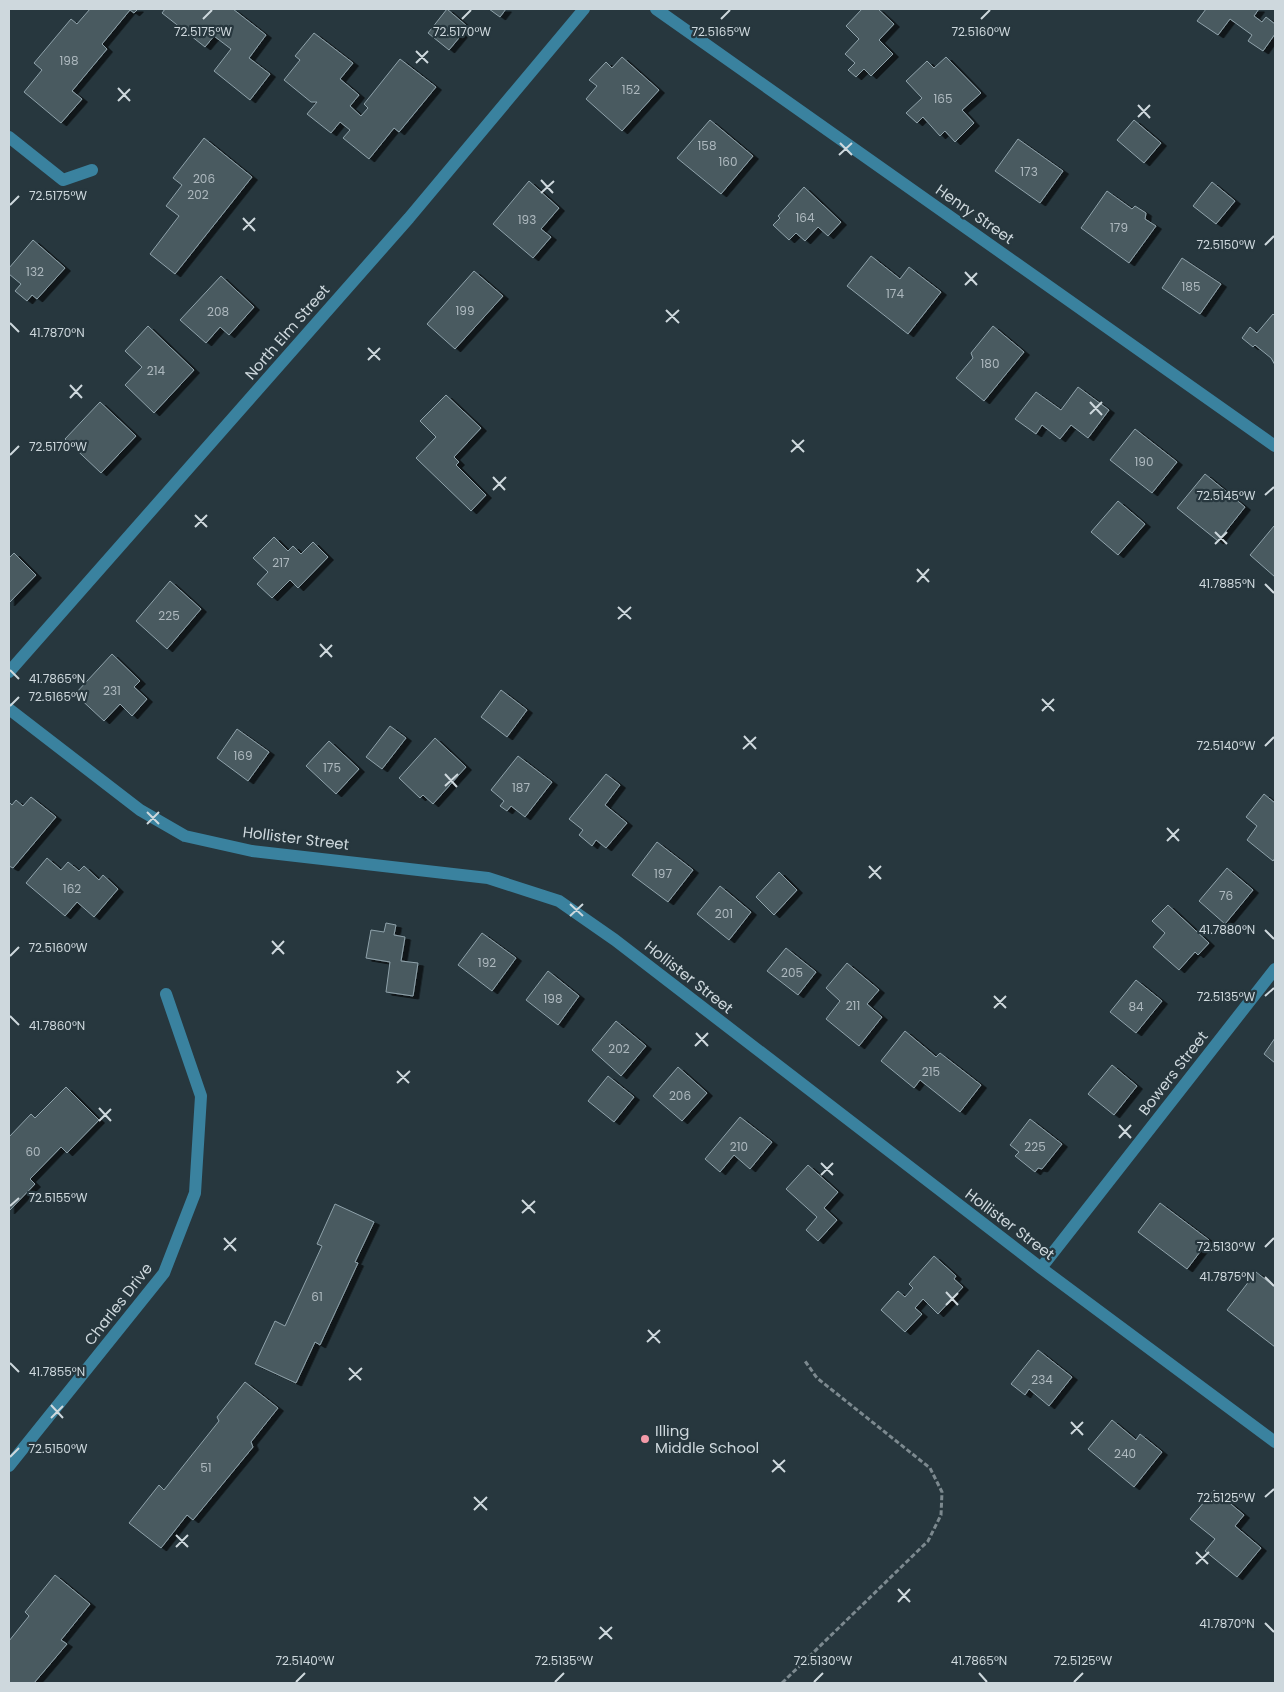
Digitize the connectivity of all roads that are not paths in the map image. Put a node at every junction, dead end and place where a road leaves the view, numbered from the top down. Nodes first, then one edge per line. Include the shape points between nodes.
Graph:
1 (584, 9) edge
2 (656, 9) edge
3 (9, 137) edge
4 (92, 170) dead end
5 (1275, 446) edge
6 (9, 672) edge
7 (9, 709) edge
8 (1275, 969) edge
9 (166, 994) dead end
10 (1041, 1268) junction
11 (1275, 1442) edge
12 (9, 1466) edge

1 - 6 street, North Elm Street via 409,218
2 - 5 street, Henry Street
3 - 4 street via 63,180
7 - 10 street, Hollister Street via 140,810 185,836 252,851 488,878 559,901 615,940
8 - 10 street, Bowers Street
9 - 12 street, Charles Drive via 201,1096 195,1193 164,1273
10 - 11 street, Hollister Street

